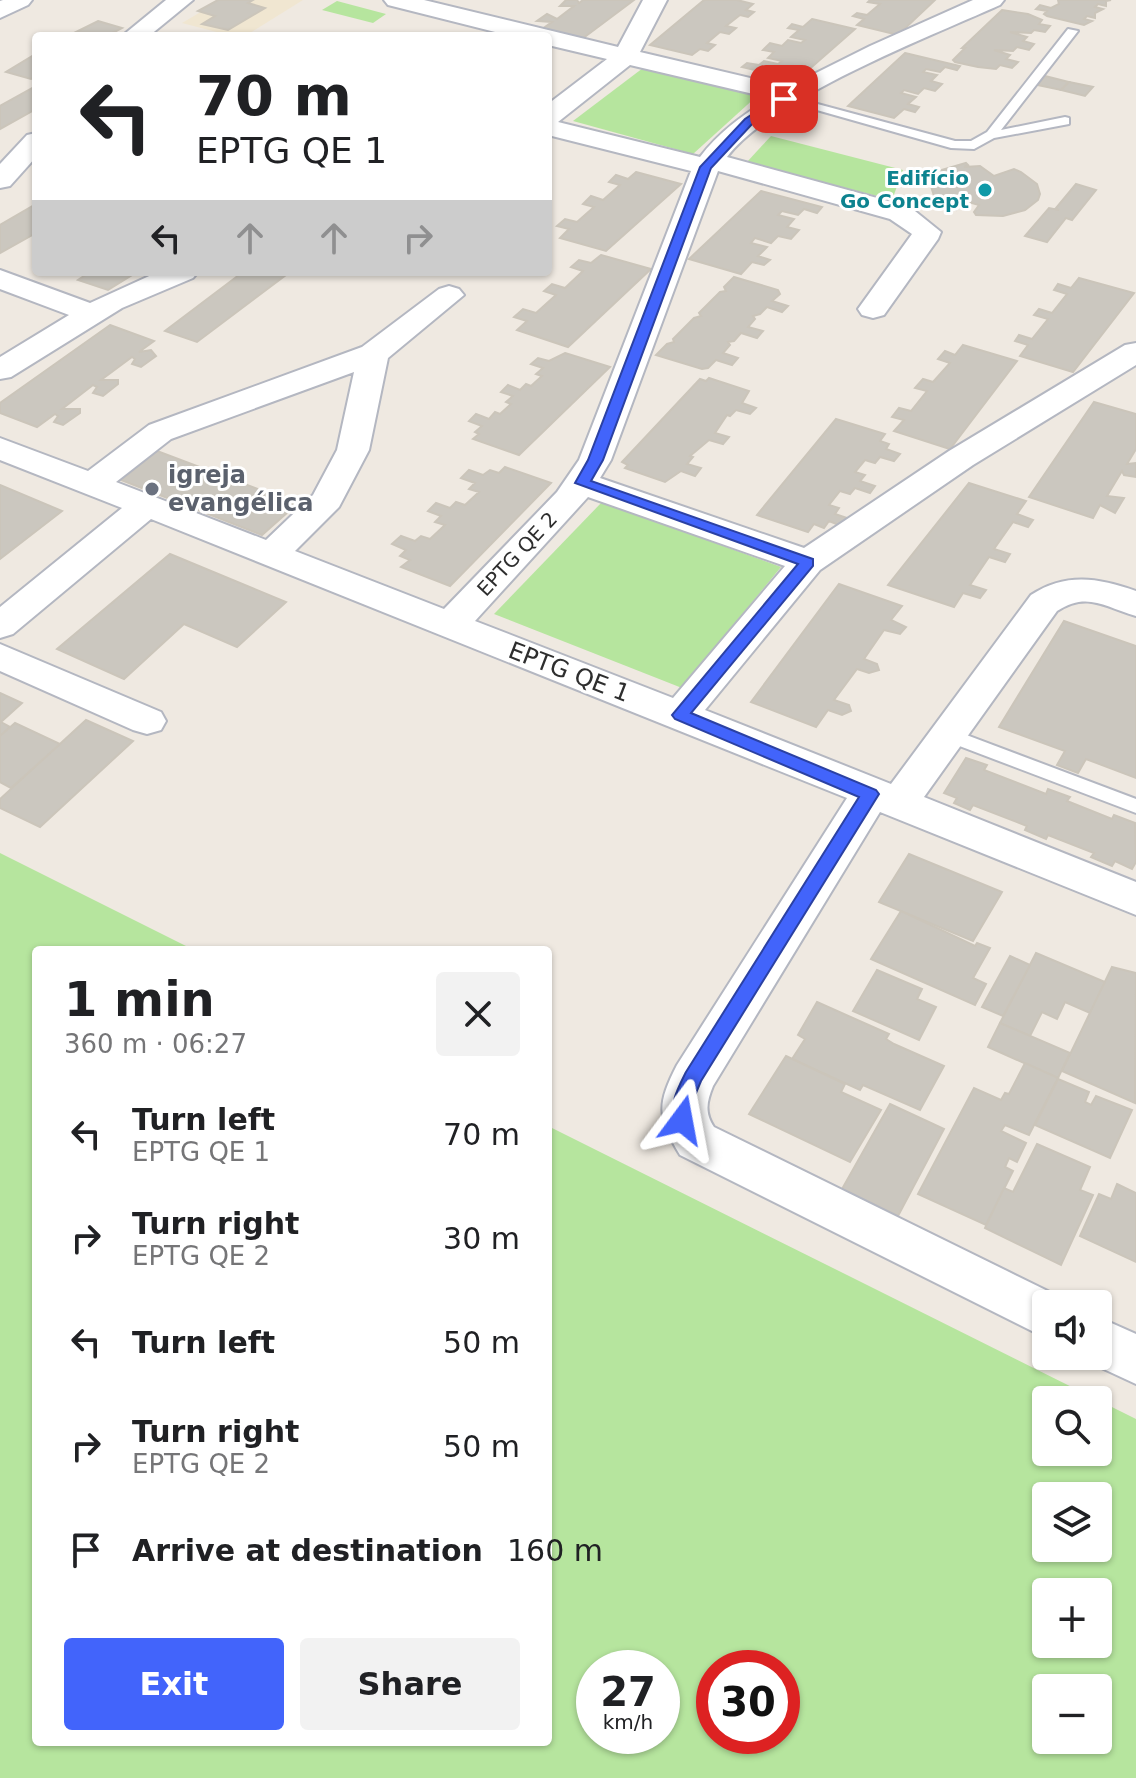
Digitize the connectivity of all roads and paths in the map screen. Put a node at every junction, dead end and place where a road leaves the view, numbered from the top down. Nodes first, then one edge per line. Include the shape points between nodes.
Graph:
1 (20, 0) edge
2 (181, 0) edge
3 (396, 0) edge
4 (655, 0) edge
5 (992, 0) edge
6 (0, 11) edge
7 (1072, 31) dead end
8 (139, 32) edge
9 (524, 32) edge
10 (552, 39) edge
11 (625, 57) junction
12 (787, 97) junction
13 (552, 114) edge
14 (1065, 121) dead end
15 (552, 128) edge
16 (991, 135) junction
17 (32, 145) edge
18 (708, 164) junction
19 (0, 180) edge
20 (174, 276) edge
21 (0, 279) edge
22 (449, 295) dead end
23 (873, 309) dead end
24 (90, 313) junction
25 (1136, 352) edge
26 (373, 354) junction
27 (0, 370) edge
28 (0, 448) edge
29 (582, 483) junction
30 (91, 485) junction
31 (146, 506) junction
32 (271, 555) junction
33 (808, 562) junction
34 (1136, 604) edge
35 (450, 625) junction
36 (0, 626) edge
37 (0, 656) edge
38 (680, 715) junction
39 (147, 721) dead end
40 (948, 734) junction
41 (883, 799) junction
42 (1136, 806) edge
43 (1136, 899) edge
44 (1032, 1308) edge
45 (1112, 1348) edge
46 (1136, 1360) edge

1 - 6 street
2 - 8 street
3 - 9 street
4 - 11 street
5 - 12 street, EPTG QE 2
7 - 16 lane
10 - 11 street
11 - 12 street
11 - 13 street
12 - 16 lane via 955,145 974,145
12 - 18 street, EPTG QE 2 via 749,121
14 - 16 lane
15 - 18 street
17 - 19 street
18 - 23 street via 900,213 927,232
18 - 29 street, EPTG QE 2
20 - 24 street
21 - 24 street
22 - 26 street
24 - 27 street
25 - 33 street via 961,458
26 - 30 street via 160,432
26 - 32 street via 353,450 327,500
28 - 30 street, EPTG QE 1
29 - 33 street
29 - 35 street, EPTG QE 2
30 - 31 street, EPTG QE 1
31 - 32 street, EPTG QE 1
31 - 36 street
32 - 35 street, EPTG QE 1
33 - 38 street
34 - 40 street via 1094,589 1058,592 1044,603
35 - 38 street, EPTG QE 1
37 - 39 street
38 - 41 street, EPTG QE 1
40 - 41 street
40 - 42 lane
41 - 43 street, EPTG QE 1
41 - 44 street via 693,1078 683,1100 682,1120 697,1141
45 - 46 street

